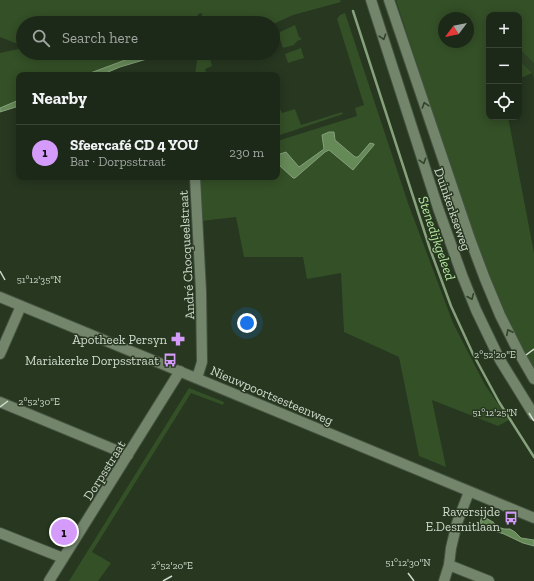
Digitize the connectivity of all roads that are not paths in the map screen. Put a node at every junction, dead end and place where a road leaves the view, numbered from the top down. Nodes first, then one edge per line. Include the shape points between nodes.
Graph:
1 (371, 0) edge
2 (389, 0) edge
3 (195, 180) edge
4 (0, 297) edge
5 (21, 306) junction
6 (0, 354) edge
7 (180, 372) junction
8 (197, 378) junction
9 (534, 379) edge
10 (517, 389) junction
11 (0, 402) edge
12 (534, 415) edge
13 (534, 422) edge
14 (128, 455) junction
15 (469, 492) junction
16 (518, 511) junction
17 (534, 511) edge
18 (534, 518) edge
19 (0, 533) edge
20 (63, 558) junction
21 (449, 565) junction
22 (49, 581) edge
23 (444, 581) edge
24 (489, 581) edge

1 -> 10 main road, Duinkerkseweg via 462,275 488,337
9 -> 2 main road, Duinkerkseweg via 500,315 485,279
3 - 8 main road, André Chocqueelstraat via 202,362
4 - 5 main road, Nieuwpoortsesteenweg
5 - 6 main road
5 - 7 main road, Nieuwpoortsesteenweg
7 - 8 main road, Nieuwpoortsesteenweg
7 - 14 main road, Dorpsstraat
8 - 15 main road, Nieuwpoortsesteenweg
10 - 12 main road, Duinkerkseweg
10 - 13 main road
11 - 14 main road
14 - 20 main road, Dorpsstraat
15 - 16 main road, Nieuwpoortsesteenweg
15 - 21 main road via 457,523
16 - 17 main road
16 - 18 main road, Nieuwpoortsesteenweg
19 - 20 main road
20 - 22 main road, Dorpsstraat
21 - 23 main road
21 - 24 main road

